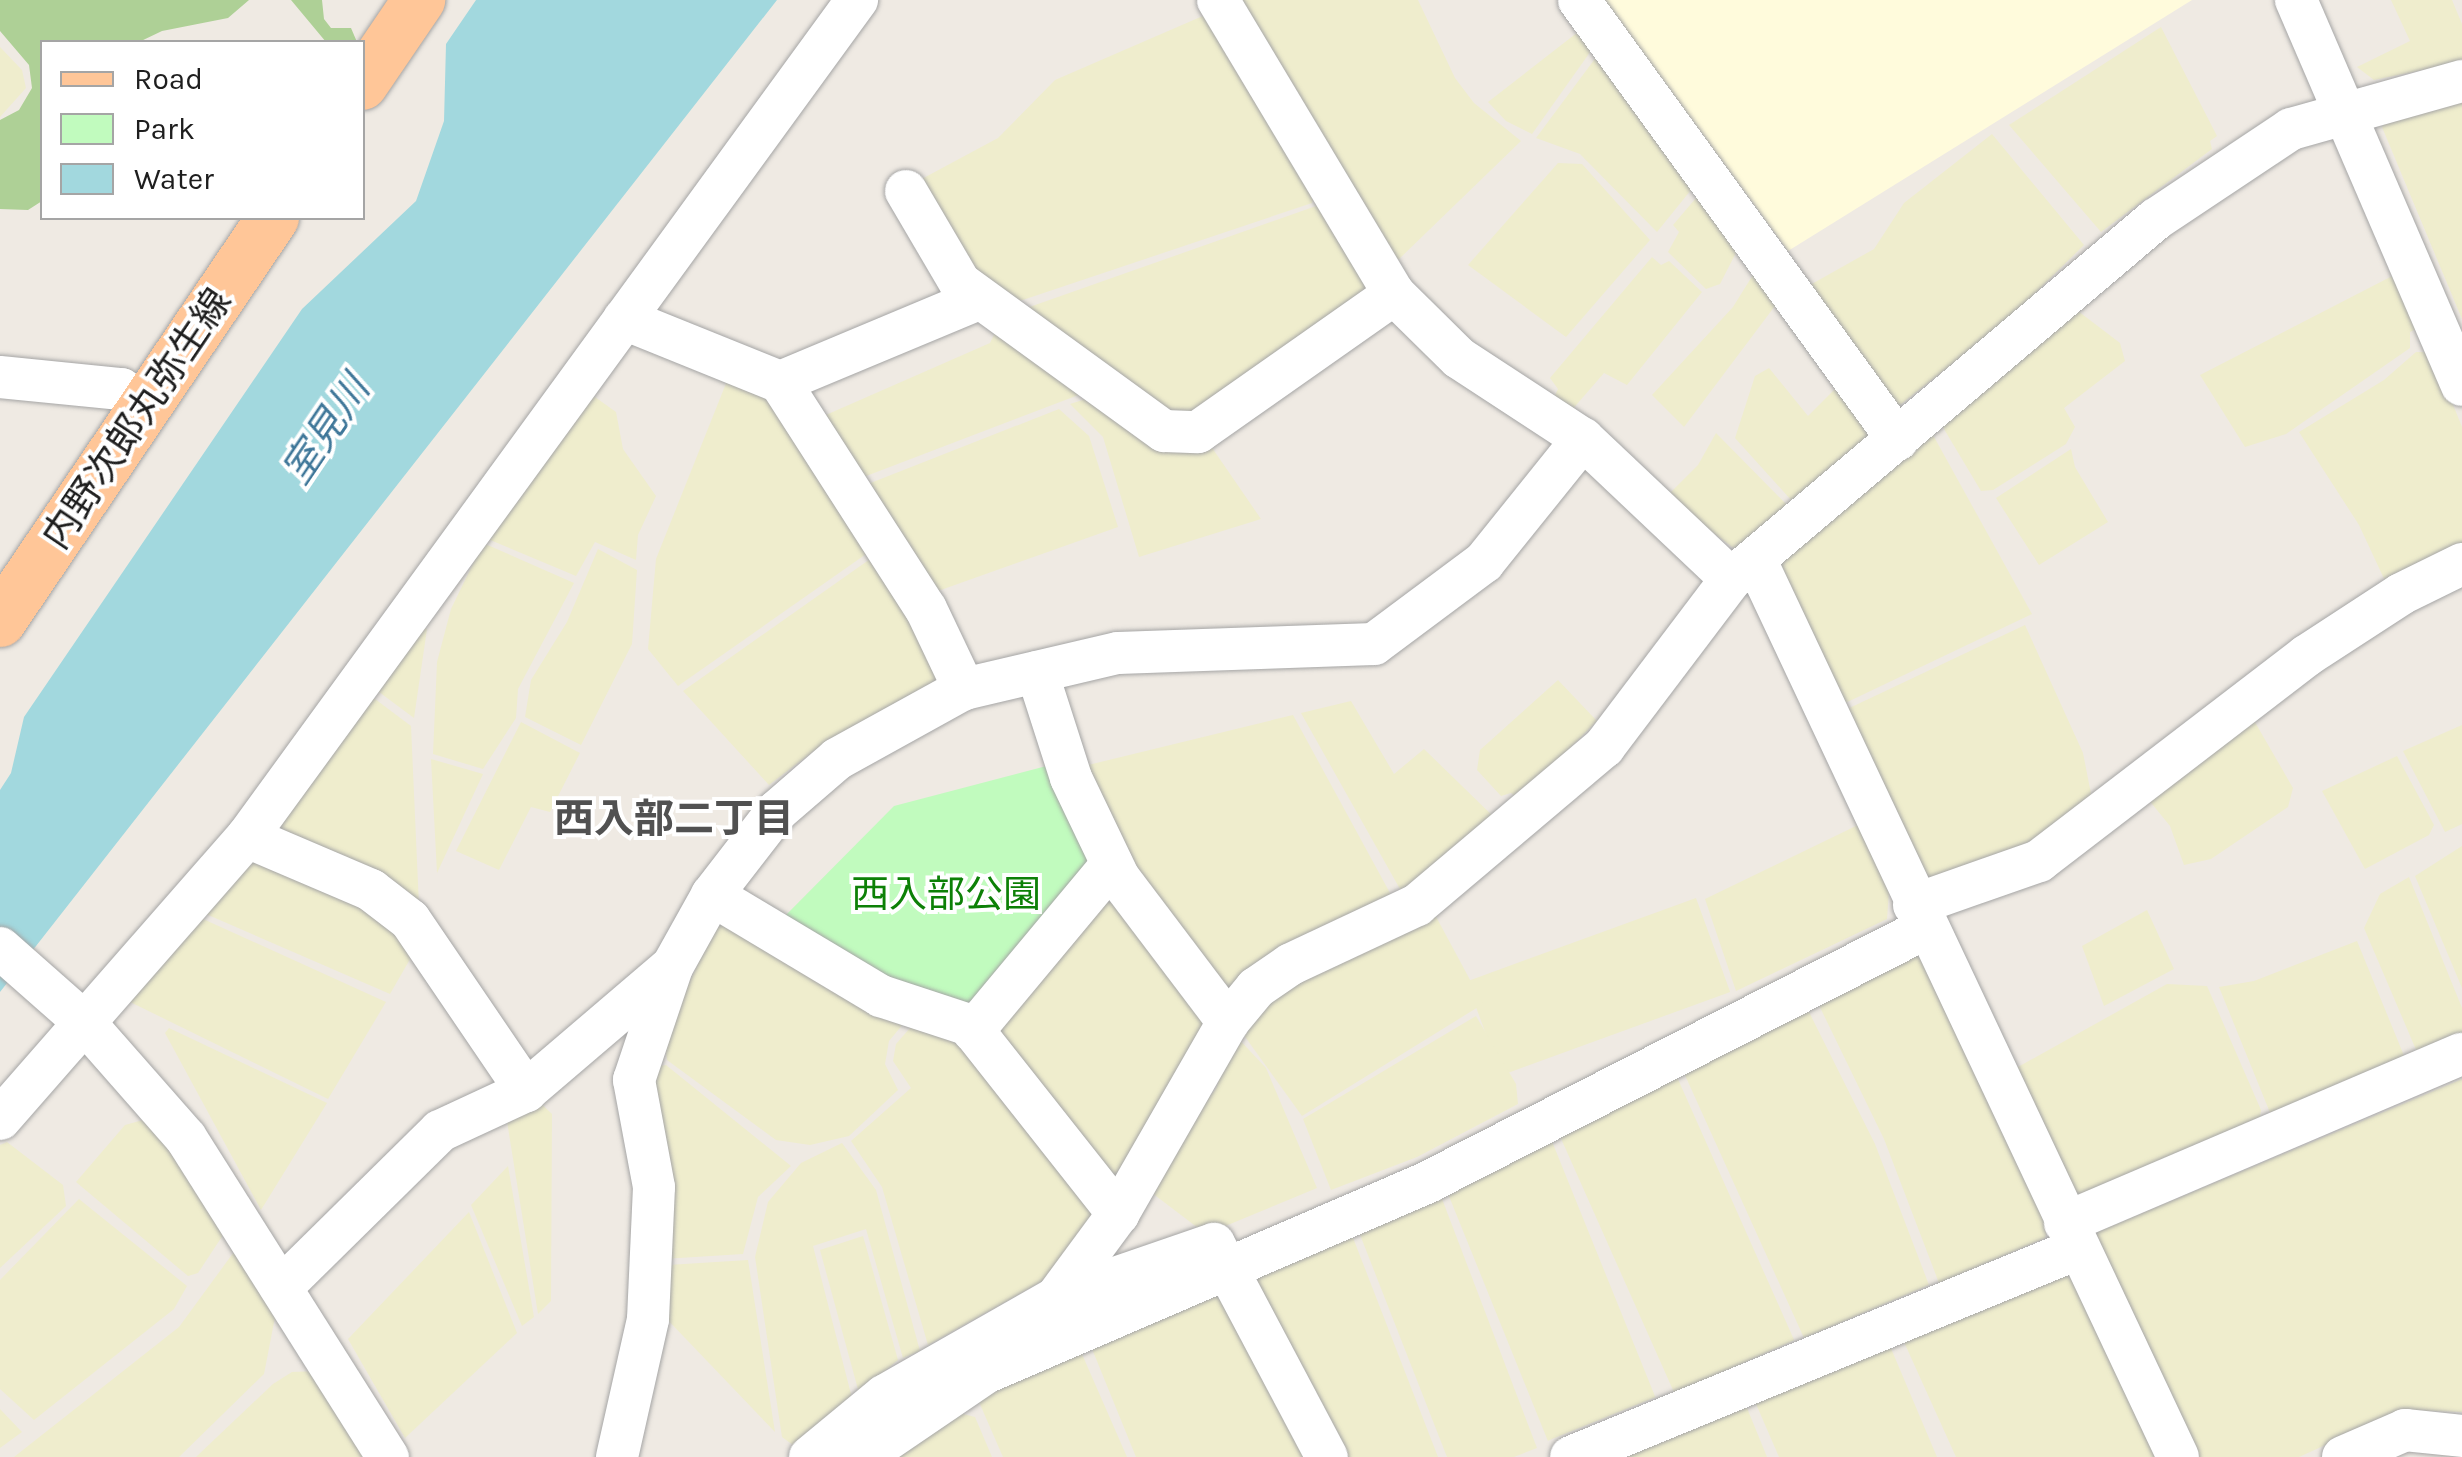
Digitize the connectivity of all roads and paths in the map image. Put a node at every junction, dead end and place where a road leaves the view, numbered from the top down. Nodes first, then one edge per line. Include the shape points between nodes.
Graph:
1 (419, 0) edge
2 (857, 0) edge
3 (1218, 0) edge
4 (1580, 0) edge
5 (2296, 0) edge
6 (365, 80) edge
7 (2462, 81) edge
8 (2348, 110) junction
9 (906, 191) dead end
10 (272, 220) edge
11 (1394, 294) junction
12 (978, 299) junction
13 (624, 319) junction
14 (0, 377) edge
15 (780, 382) junction
16 (2462, 385) edge
17 (146, 407) junction
18 (1583, 439) junction
19 (1898, 440) junction
20 (2462, 564) edge
21 (1744, 570) junction
22 (0, 621) edge
23 (1037, 672) junction
24 (964, 689) junction
25 (247, 837) junction
26 (1112, 864) junction
27 (712, 895) junction
28 (1920, 917) junction
29 (0, 948) edge
30 (672, 967) junction
31 (75, 1014) junction
32 (1228, 1022) junction
33 (973, 1031) junction
34 (2462, 1054) edge
35 (526, 1091) junction
36 (0, 1119) edge
37 (1118, 1214) junction
38 (2071, 1236) junction
39 (1228, 1264) junction
40 (281, 1288) junction
41 (1056, 1298) junction
42 (2462, 1436) edge
43 (388, 1457) edge
44 (617, 1457) edge
45 (810, 1457) edge
46 (862, 1457) edge
47 (1327, 1457) edge
48 (1572, 1457) edge
49 (2178, 1457) edge
50 (2343, 1457) edge

1 - 6 main road
2 - 13 street
3 - 11 street
4 - 19 street
5 - 8 street
7 - 8 street
8 - 16 street
8 - 19 street via 2291,129 2156,219
9 - 12 street via 960,282
10 - 17 main road, 内野次郎丸弥生線
11 - 12 street via 1198,432 1164,431
11 - 18 street via 1460,358
12 - 15 street
13 - 15 street
13 - 25 street
14 - 17 street via 121,389
15 - 24 street via 926,609
17 - 22 main road, 内野次郎丸弥生線
18 - 21 street
18 - 23 street via 1484,562 1374,644 1118,654
19 - 21 street
20 - 28 street via 2401,594 2306,656 2039,861
21 - 28 street
21 - 32 street via 1604,747 1417,906 1291,964 1256,988
23 - 24 street
23 - 26 street via 1071,778
24 - 27 street via 837,759 777,812
25 - 31 street
25 - 35 street via 371,890 410,920
26 - 32 street
26 - 33 street
27 - 30 street
27 - 33 street via 880,996
28 - 38 street
28 - 39 street via 1428,1182
29 - 31 street
30 - 35 street
30 - 44 street via 634,1080 654,1187 648,1319
31 - 36 street
31 - 40 street via 186,1138
32 - 37 street
33 - 37 street
34 - 38 street
35 - 40 street via 440,1131
37 - 41 street
38 - 48 street
38 - 49 street
39 - 41 street via 1214,1244
39 - 46 street via 985,1373
39 - 47 street
40 - 43 street
41 - 45 street via 884,1396
42 - 50 street via 2405,1430

